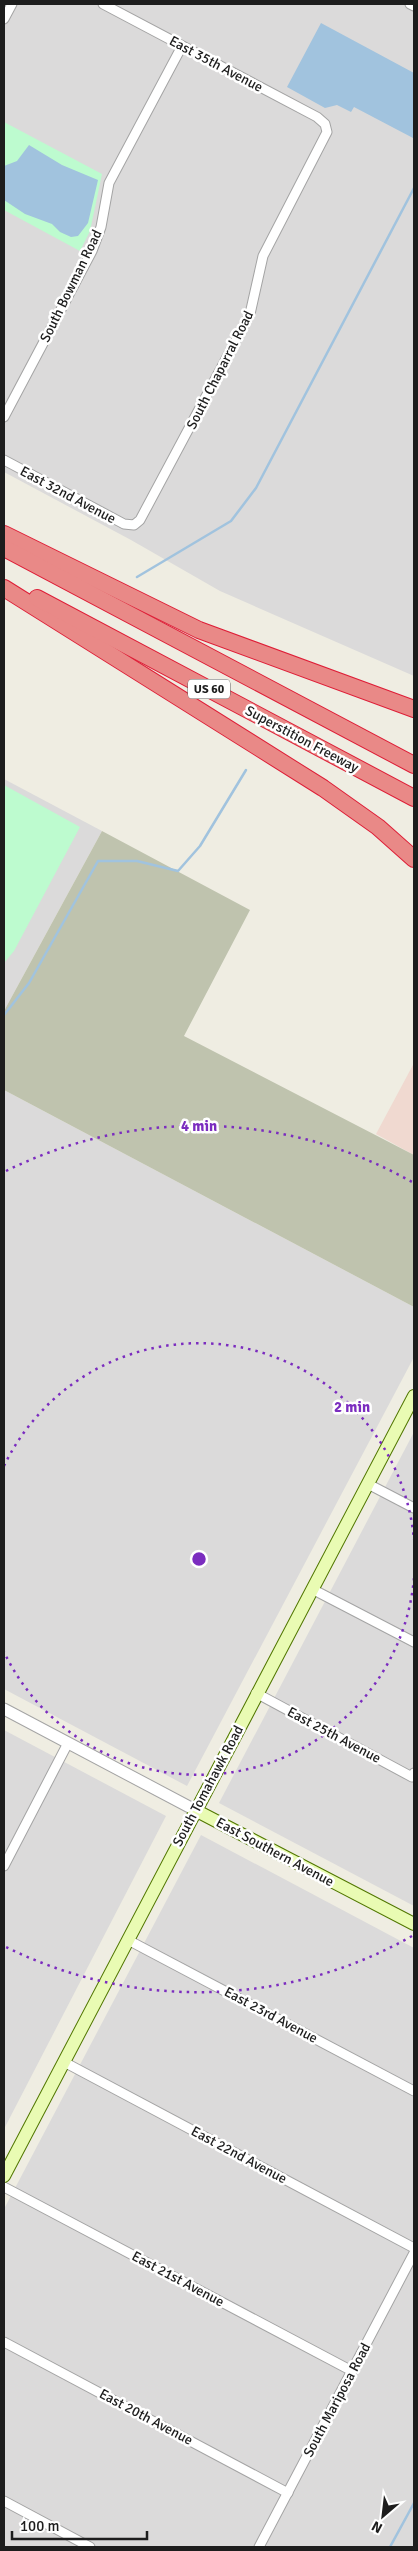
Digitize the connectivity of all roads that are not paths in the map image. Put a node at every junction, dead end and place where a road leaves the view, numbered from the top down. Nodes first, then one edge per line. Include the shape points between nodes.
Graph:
1 (12, 4) edge
2 (103, 4) edge
3 (410, 4) edge
4 (414, 6) edge
5 (4, 19) edge
6 (182, 46) junction
7 (326, 126) joint
8 (4, 417) edge
9 (4, 460) edge
10 (134, 525) joint
11 (4, 534) edge
12 (4, 548) edge
13 (4, 580) edge
14 (4, 588) edge
15 (414, 710) edge
16 (414, 766) edge
17 (414, 798) edge
18 (414, 859) edge
19 (414, 1396) edge
20 (368, 1484) junction
21 (414, 1508) edge
22 (312, 1589) junction
23 (414, 1642) edge
24 (256, 1693) junction
25 (4, 1709) edge
26 (68, 1743) junction
27 (413, 1775) edge
28 (195, 1810) junction
29 (4, 1866) edge
30 (414, 1924) edge
31 (128, 1940) junction
32 (64, 2062) junction
33 (414, 2090) edge
34 (5, 2169) edge
35 (4, 2186) edge
36 (414, 2248) edge
37 (414, 2253) edge
38 (4, 2342) edge
39 (352, 2371) junction
40 (288, 2493) junction
41 (4, 2501) edge
42 (90, 2547) edge
43 (259, 2547) edge

1 - 5 street
2 - 6 street, East 35th Avenue
3 - 4 street
6 - 7 street, East 35th Avenue via 317,117
6 - 8 street, South Bowman Road via 109,183 101,227 92,251
7 - 10 street, South Chaparral Road via 325,138 263,256 250,314 142,518
9 - 10 street, East 32nd Avenue via 124,524
11 - 15 highway via 200,630
12 - 16 highway, US 60
13 - 17 highway, Superstition Freeway / US 60
14 - 18 highway via 323,788 378,827
19 - 20 main road, South Tomahawk Road
20 - 21 street
20 - 22 main road, South Tomahawk Road
22 - 23 street
22 - 24 main road, South Tomahawk Road
24 - 27 street, East 25th Avenue
24 - 28 main road, South Tomahawk Road
25 - 26 street, East Southern Avenue
26 - 28 street, East Southern Avenue
26 - 29 street
28 - 30 main road, East Southern Avenue
28 - 31 main road, South Tomahawk Road
31 - 32 main road, South Tomahawk Road
31 - 33 street, East 23rd Avenue
32 - 34 main road, South Tomahawk Road
32 - 36 street, East 22nd Avenue
35 - 39 street, East 21st Avenue
37 - 39 street, South Mariposa Road
38 - 40 street, East 20th Avenue
39 - 40 street, South Mariposa Road
40 - 43 street, South Mariposa Road
41 - 42 street

